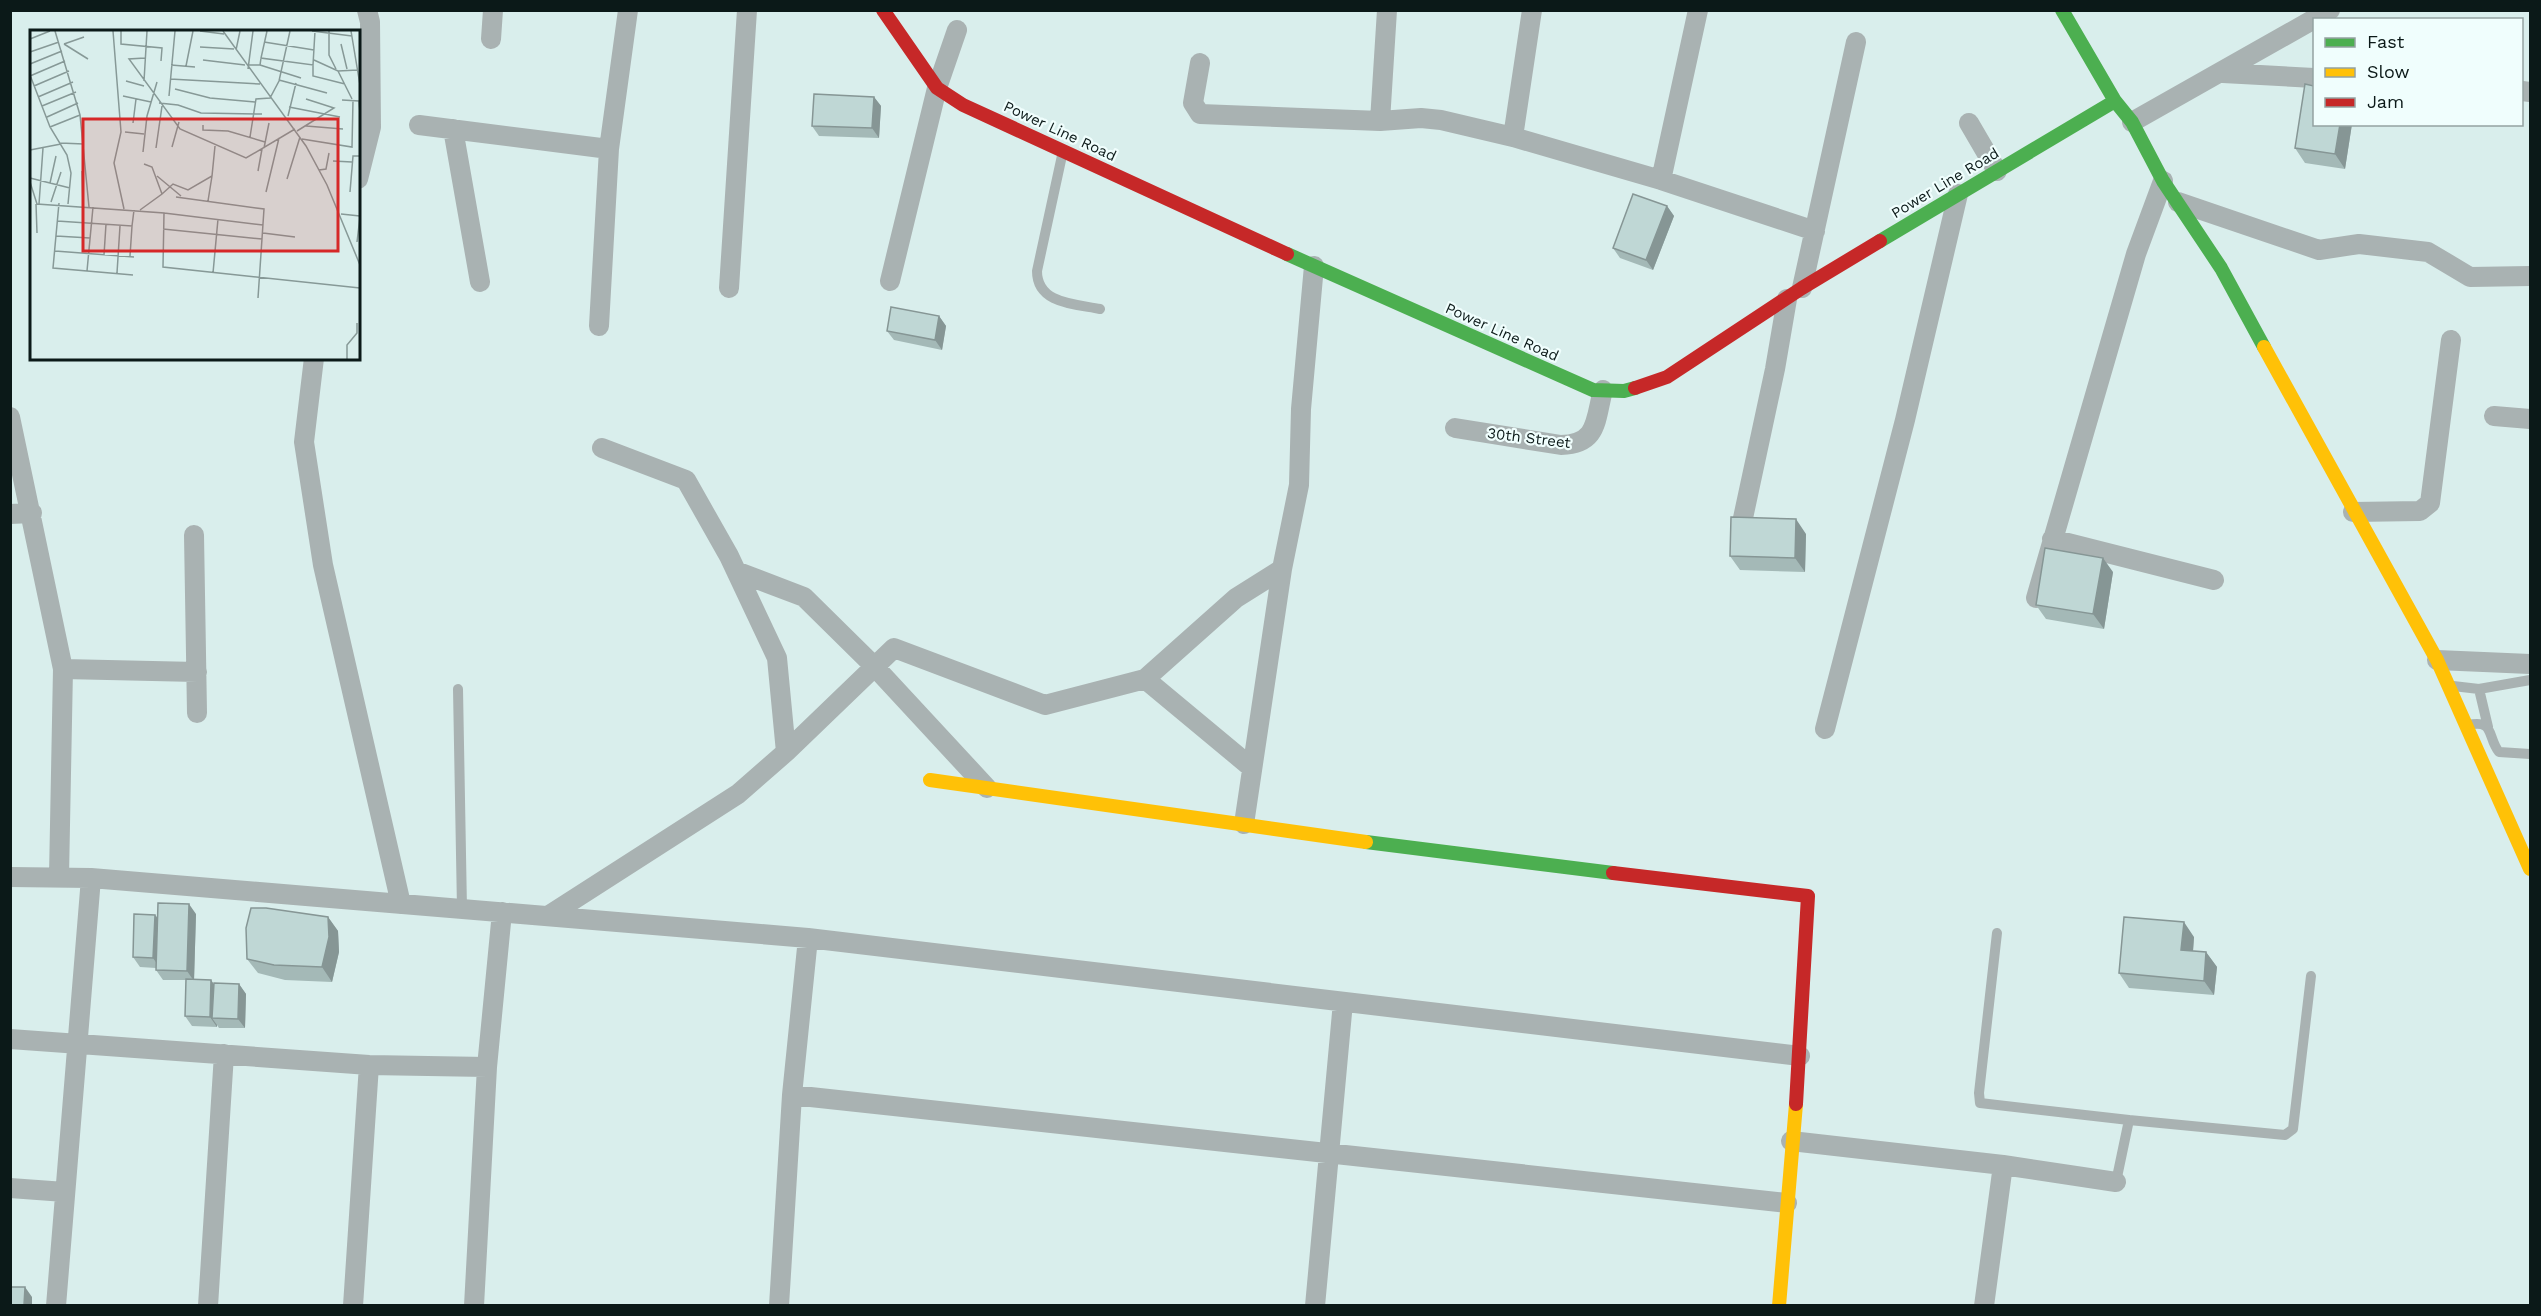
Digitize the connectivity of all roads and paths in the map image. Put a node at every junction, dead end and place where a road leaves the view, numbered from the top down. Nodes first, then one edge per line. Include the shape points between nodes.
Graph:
1 (367, 10) edge
2 (493, 10) edge
3 (628, 10) edge
4 (747, 10) edge
5 (883, 10) edge
6 (1387, 10) edge
7 (1532, 10) edge
8 (1698, 10) edge
9 (2062, 10) edge
10 (2330, 10) edge
11 (2316, 18) edge
12 (2313, 20) edge
13 (957, 30) dead end
14 (491, 39) dead end
15 (1856, 42) dead end
16 (1200, 63) dead end
17 (2223, 73) junction
18 (2313, 78) edge
19 (937, 88) junction
20 (2115, 101) junction
21 (1380, 121) junction
22 (2132, 122) junction
23 (1970, 123) dead end
24 (419, 125) dead end
25 (453, 129) junction
26 (1513, 137) junction
27 (609, 149) junction
28 (1063, 151) junction
29 (360, 171) edge
30 (1997, 171) junction
31 (1661, 180) junction
32 (2163, 181) junction
33 (1958, 194) junction
34 (2178, 202) junction
35 (1815, 231) junction
36 (1314, 266) junction
37 (2530, 276) edge
38 (890, 281) dead end
39 (480, 282) dead end
40 (729, 288) dead end
41 (1794, 293) junction
42 (1100, 309) dead end
43 (599, 326) dead end
44 (2451, 340) dead end
45 (314, 360) edge
46 (1603, 390) junction
47 (2494, 416) dead end
48 (10, 417) edge
49 (2530, 419) edge
50 (1455, 428) dead end
51 (602, 448) dead end
52 (2353, 512) junction
53 (32, 513) junction
54 (10, 514) edge
55 (1743, 518) edge
56 (194, 535) dead end
57 (2052, 539) junction
58 (1282, 569) junction
59 (736, 571) junction
60 (2214, 580) dead end
61 (2036, 598) edge
62 (2437, 660) junction
63 (2530, 664) edge
64 (874, 666) junction
65 (63, 669) junction
66 (196, 672) junction
67 (1145, 679) junction
68 (2530, 680) edge
69 (2449, 686) junction
70 (458, 689) dead end
71 (2479, 689) junction
72 (197, 713) dead end
73 (2467, 725) junction
74 (2488, 727) junction
75 (1825, 729) dead end
76 (786, 752) junction
77 (2530, 754) edge
78 (1252, 768) junction
79 (930, 780) dead end
80 (987, 788) junction
81 (1244, 824) junction
82 (2530, 869) edge
83 (10, 877) edge
84 (60, 877) junction
85 (91, 878) junction
86 (401, 904) junction
87 (462, 909) junction
88 (502, 912) junction
89 (548, 916) junction
90 (1997, 933) dead end
91 (808, 938) junction
92 (2311, 976) dead end
93 (1343, 1002) junction
94 (10, 1039) edge
95 (76, 1043) junction
96 (224, 1054) junction
97 (1800, 1056) junction
98 (369, 1065) junction
99 (487, 1067) junction
100 (792, 1095) junction
101 (2129, 1120) junction
102 (1791, 1141) junction
103 (1329, 1153) junction
104 (2003, 1165) junction
105 (2116, 1182) joint
106 (10, 1188) edge
107 (65, 1192) junction
108 (1787, 1203) junction
109 (56, 1305) edge
110 (208, 1305) edge
111 (353, 1305) edge
112 (474, 1305) edge
113 (779, 1305) edge
114 (1315, 1305) edge
115 (1779, 1305) edge
116 (1984, 1305) edge

1 - 29 street via 371,127
2 - 14 street
3 - 27 street
4 - 40 street
5 - 19 street, Power Line Road
6 - 21 street
7 - 26 street
8 - 31 street
9 - 20 street
10 - 11 street
12 - 17 street
13 - 19 street
15 - 35 street
16 - 21 street via 1193,103 1200,114
17 - 18 street
17 - 22 street
19 - 28 street, Power Line Road via 963,105
19 - 38 street
20 - 22 street
20 - 30 street, Power Line Road
21 - 26 street via 1441,120
22 - 32 street
23 - 30 street
24 - 25 street
25 - 27 street
25 - 39 street
26 - 31 street
27 - 43 street
28 - 36 street, Power Line Road
28 - 42 lane via 1037,271 1038,284 1058,301
30 - 33 street, Power Line Road
31 - 35 street
32 - 34 street
32 - 57 street via 2136,254
33 - 41 street, Power Line Road
33 - 75 street via 1905,420
34 - 37 street via 2319,250 2359,244 2428,252 2470,277
34 - 52 street via 2221,268
35 - 41 street
36 - 46 street, Power Line Road via 1561,377
36 - 58 street via 1301,409 1299,485
41 - 46 street, Power Line Road via 1667,377 1624,391
41 - 55 street
44 - 52 street via 2430,502 2420,511
45 - 86 street via 304,442 323,565
46 - 50 street, 30th Street via 1592,430 1584,442 1577,444 1561,445
47 - 49 street
48 - 53 street
51 - 59 street via 686,480
52 - 62 street
53 - 54 street
53 - 65 street
56 - 66 street
57 - 60 street
57 - 61 street
58 - 67 street via 1236,598
58 - 78 street
59 - 64 street via 804,597
59 - 76 street via 777,658
62 - 63 street
62 - 69 street
64 - 67 street via 894,648 1045,705
64 - 76 street
64 - 80 street
65 - 66 street
65 - 84 street
66 - 72 street
67 - 78 street
68 - 71 lane
69 - 71 lane
69 - 73 street
70 - 87 lane
71 - 74 lane
73 - 74 lane via 2479,722
73 - 82 street
74 - 77 lane via 2499,752
76 - 89 street via 738,794
78 - 81 street
79 - 80 street
80 - 81 street
81 - 97 street via 1444,853 1808,896
83 - 84 street
84 - 85 street
85 - 86 street
85 - 95 street
86 - 87 street
87 - 88 street
88 - 89 street
88 - 99 street
89 - 91 street
90 - 101 lane via 1980,1103
91 - 93 street
91 - 100 street
92 - 101 lane via 2292,1129 2285,1135
93 - 97 street
93 - 103 street
94 - 95 street
95 - 96 street
95 - 107 street
96 - 98 street
96 - 110 street
97 - 102 street
98 - 99 street
98 - 111 street
99 - 112 street
100 - 103 street
100 - 113 street
101 - 105 lane
102 - 104 street
102 - 108 street
103 - 108 street
103 - 114 street
104 - 105 street
104 - 116 street
106 - 107 street
107 - 109 street
108 - 115 street

